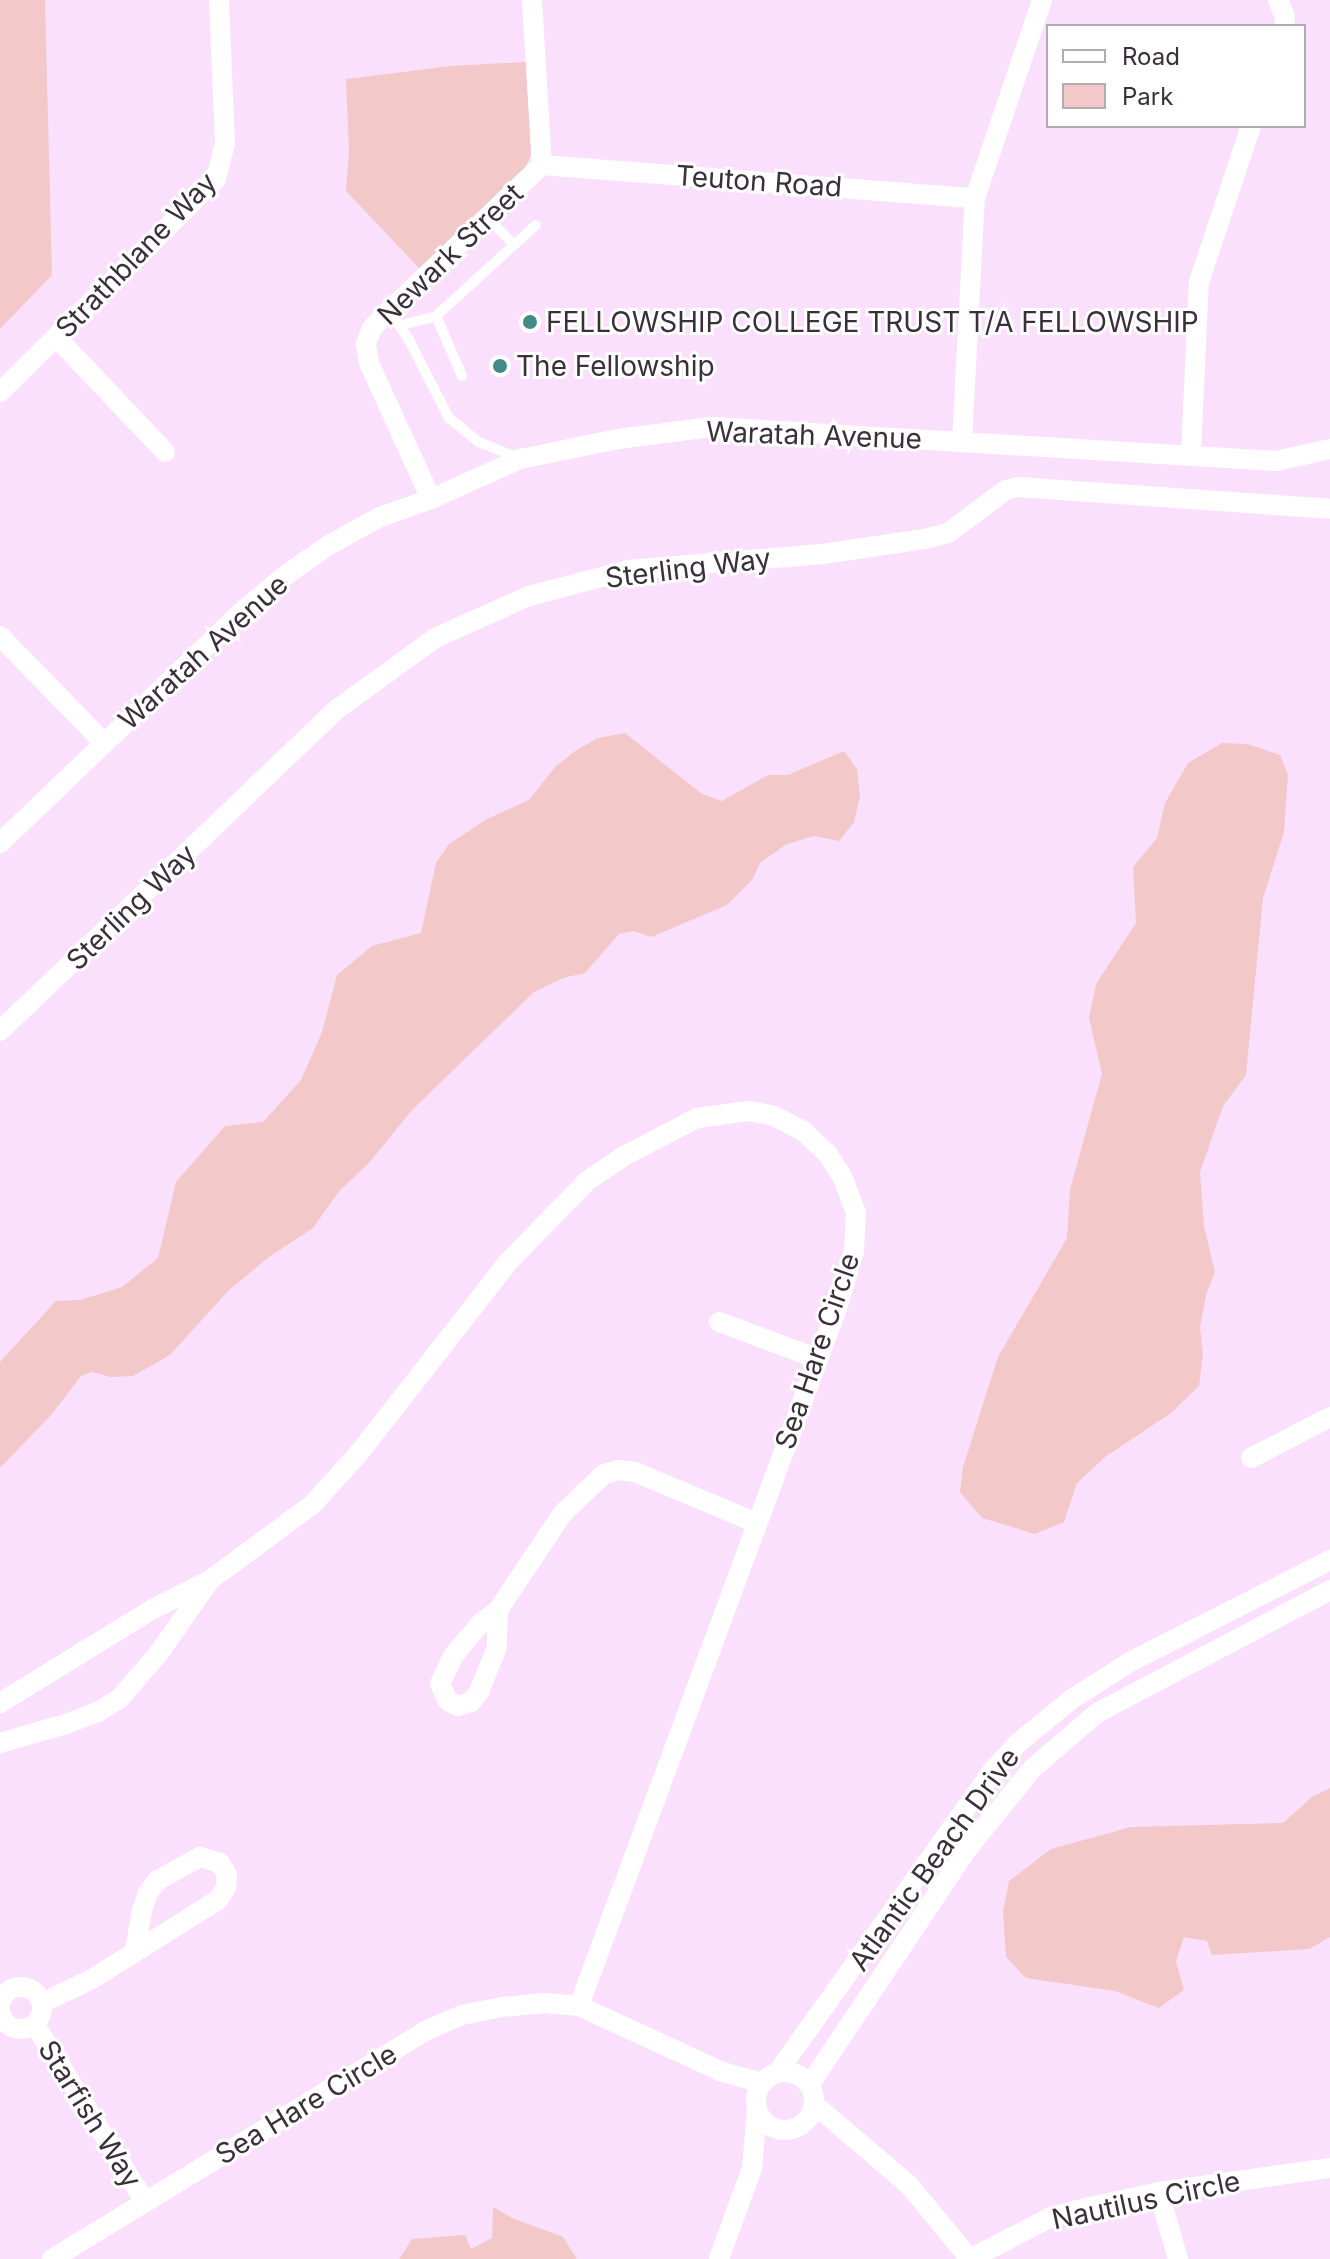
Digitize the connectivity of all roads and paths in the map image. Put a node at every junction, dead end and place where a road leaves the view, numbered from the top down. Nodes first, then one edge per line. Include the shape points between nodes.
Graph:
1 (219, 0) edge
2 (532, 0) edge
3 (1042, 0) edge
4 (1278, 0) edge
5 (1284, 24) edge
6 (1250, 128) edge
7 (542, 165) junction
8 (975, 198) junction
9 (488, 218) junction
10 (536, 225) dead end
11 (514, 245) junction
12 (436, 316) junction
13 (395, 318) junction
14 (57, 338) junction
15 (462, 376) dead end
16 (0, 392) edge
17 (962, 442) junction
18 (1330, 449) edge
19 (165, 452) dead end
20 (1191, 455) junction
21 (520, 459) junction
22 (431, 499) junction
23 (1330, 509) edge
24 (0, 636) edge
25 (104, 743) junction
26 (0, 843) edge
27 (0, 1031) edge
28 (719, 1322) dead end
29 (816, 1358) junction
30 (1330, 1417) edge
31 (1251, 1458) dead end
32 (757, 1523) junction
33 (1330, 1560) edge
34 (210, 1580) junction
35 (1330, 1590) edge
36 (498, 1610) dead end
37 (1130, 1662) junction
38 (1144, 1685) junction
39 (0, 1703) edge
40 (0, 1743) edge
41 (948, 1834) junction
42 (968, 1848) junction
43 (135, 1950) junction
44 (42, 2003) junction
45 (579, 2006) junction
46 (35, 2025) junction
47 (4, 2027) edge
48 (810, 2084) junction
49 (763, 2092) junction
50 (812, 2112) junction
51 (785, 2130) junction
52 (752, 2168) junction
53 (1330, 2168) edge
54 (1159, 2192) junction
55 (145, 2202) junction
56 (52, 2259) edge
57 (719, 2259) edge
58 (970, 2259) edge
59 (1178, 2259) edge

1 - 14 street, Strathblane Way via 225,143 216,179
2 - 7 street, Newark Street
3 - 8 street
4 - 5 street
6 - 20 street via 1199,282
7 - 8 street, Teuton Road
7 - 9 street, Newark Street
8 - 17 street
9 - 11 lane
9 - 13 street, Newark Street
10 - 11 lane
11 - 12 lane
12 - 13 lane
12 - 15 lane
13 - 21 lane via 449,418 479,442
13 - 22 street, Newark Street via 372,328 366,343 369,363
14 - 16 street, Strathblane Way
14 - 19 street
17 - 20 street, Waratah Avenue
17 - 21 street, Waratah Avenue via 712,427
18 - 20 street, Waratah Avenue via 1276,461
21 - 22 street, Waratah Avenue
22 - 25 street, Waratah Avenue via 380,517 283,577
23 - 27 street, Sterling Way via 1018,487 1006,490 948,533 925,539 822,554 628,570 529,596 435,638 336,710
24 - 25 street
25 - 26 street, Waratah Avenue
28 - 29 street
29 - 32 street, Sea Hare Circle
29 - 34 street, Sea Hare Circle via 854,1251 856,1213 842,1176 803,1131 774,1116 749,1111 697,1118 624,1156 566,1199 510,1260 333,1484 287,1526
30 - 31 street
32 - 36 street via 635,1472 604,1474 563,1513
32 - 45 street, Sea Hare Circle
33 - 37 street, Atlantic Beach Drive
34 - 39 street, Sea Hare Circle
34 - 40 street, Sea Hare Circle via 120,1698 98,1712
35 - 38 street, Atlantic Beach Drive
37 - 38 street
37 - 41 street, Atlantic Beach Drive via 1072,1699 1018,1743
38 - 42 street, Atlantic Beach Drive via 1097,1713 1045,1757
41 - 42 street
41 - 49 street, Atlantic Beach Drive
42 - 48 street, Atlantic Beach Drive
43 - 43 street, Starfish Way via 218,1900 227,1875 220,1863 200,1857 158,1880 145,1901
43 - 44 street, Starfish Way
44 - 46 street, Starfish Way
44 - 47 street, Starfish Way via 39,1995 23,1987 6,1993 0,2009
45 - 49 street, Sea Hare Circle
45 - 55 street, Sea Hare Circle via 502,2007 462,2015 425,2031
46 - 47 street, Starfish Way
46 - 55 street, Starfish Way
48 - 49 street via 795,2073
48 - 50 street
49 - 51 street via 768,2125
49 - 52 street
50 - 51 street
50 - 58 street, Nautilus Circle via 909,2185
51 - 52 street
52 - 57 street
53 - 54 street, Nautilus Circle
54 - 58 street, Nautilus Circle via 1049,2218
54 - 59 street
55 - 56 street, Sea Hare Circle

